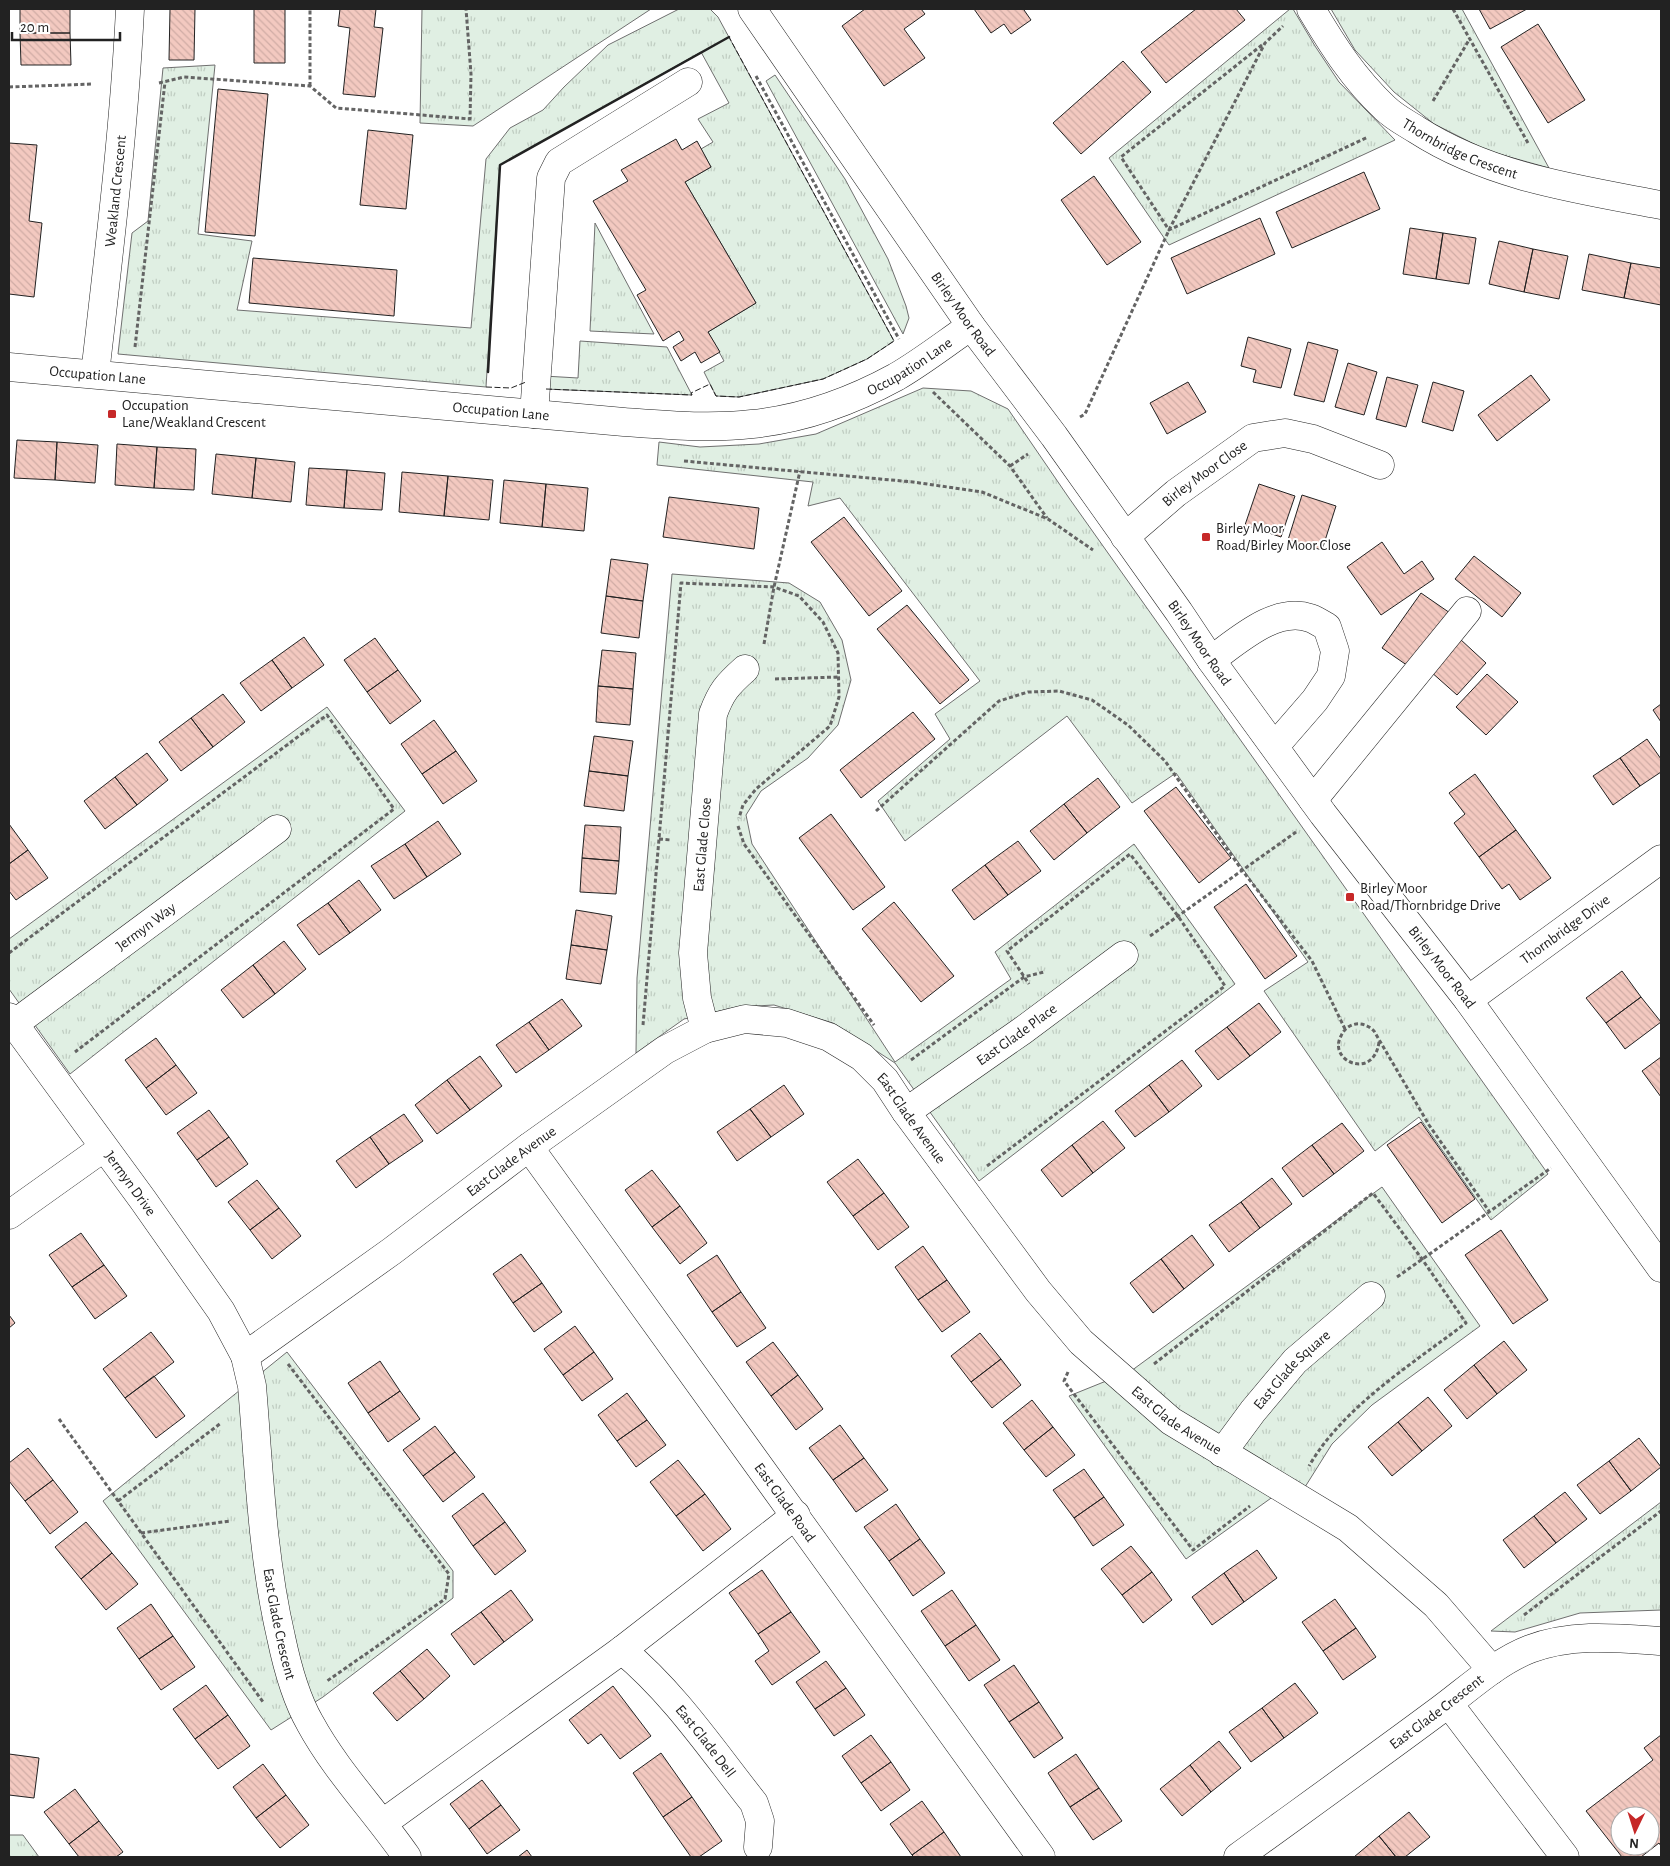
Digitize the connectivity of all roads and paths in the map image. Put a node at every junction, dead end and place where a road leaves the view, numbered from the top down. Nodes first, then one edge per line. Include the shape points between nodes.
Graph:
1 (130, 9) edge
2 (310, 9) edge
3 (466, 9) edge
4 (752, 9) edge
5 (1453, 9) edge
6 (1300, 15) edge
7 (1470, 39) junction
8 (1265, 43) junction
9 (753, 71) dead end
10 (165, 82) junction
11 (688, 82) dead end
12 (126, 86) junction
13 (310, 86) junction
14 (9, 87) edge
15 (1410, 125) junction
16 (1550, 183) junction
17 (1661, 204) edge
18 (1169, 230) junction
19 (972, 326) junction
20 (913, 366) junction
21 (9, 367) edge
22 (95, 374) junction
23 (131, 377) junction
24 (534, 414) junction
25 (1054, 436) junction
26 (683, 461) dead end
27 (1380, 464) dead end
28 (1010, 466) junction
29 (800, 471) junction
30 (1048, 519) junction
31 (1125, 537) junction
32 (1094, 551) dead end
33 (774, 587) junction
34 (1467, 611) dead end
35 (1211, 660) junction
36 (745, 669) junction
37 (838, 677) junction
38 (1275, 746) junction
39 (1318, 807) junction
40 (876, 812) dead end
41 (277, 829) dead end
42 (1661, 859) edge
43 (1242, 870) junction
44 (1124, 955) joint
45 (1468, 1000) junction
46 (11, 1020) edge
47 (875, 1026) dead end
48 (705, 1028) junction
49 (1345, 1029) junction
50 (1379, 1042) junction
51 (656, 1057) junction
52 (906, 1112) junction
53 (529, 1147) junction
54 (103, 1148) junction
55 (1576, 1151) junction
56 (1489, 1212) junction
57 (9, 1215) edge
58 (1661, 1268) edge
59 (1371, 1296) joint
60 (269, 1339) junction
61 (1081, 1342) junction
62 (245, 1356) junction
63 (253, 1399) junction
64 (59, 1418) dead end
65 (1222, 1453) junction
66 (1268, 1480) junction
67 (118, 1501) junction
68 (1661, 1511) edge
69 (796, 1515) junction
70 (264, 1517) junction
71 (141, 1533) junction
72 (1518, 1620) dead end
73 (1661, 1641) edge
74 (622, 1650) junction
75 (1492, 1670) junction
76 (300, 1700) junction
77 (1449, 1704) junction
78 (265, 1705) dead end
79 (383, 1823) junction
80 (758, 1847) dead end
81 (408, 1857) edge
82 (1041, 1857) edge
83 (1238, 1857) edge
84 (1566, 1857) edge

1 - 12 street, Weakland Crescent
2 - 13 path
3 - 13 path via 471,74 470,120 336,108
4 - 19 street, Birley Moor Road
5 - 7 path
6 - 8 path
6 - 15 street, Thornbridge Crescent via 1386,110
7 - 15 path
7 - 16 path
8 - 18 path
8 - 18 path via 1121,157
9 - 20 path
10 - 12 path
10 - 13 path via 184,77
10 - 23 path
11 - 24 street via 559,162 551,178
12 - 14 path
12 - 22 street, Weakland Crescent
15 - 16 street, Thornbridge Crescent via 1432,140 1482,164
15 - 18 path
16 - 17 street, Thornbridge Crescent
18 - 25 path via 1085,414
19 - 20 street, Occupation Lane
19 - 25 street, Birley Moor Road
20 - 24 street, Occupation Lane via 837,404 752,424 691,426
20 - 28 path via 923,382
21 - 22 street, Occupation Lane
22 - 23 street, Occupation Lane
23 - 24 street, Occupation Lane
25 - 28 path
25 - 31 street, Birley Moor Road
26 - 29 path
27 - 31 street, Birley Moor Close via 1313,439 1285,434 1253,438 1176,493
28 - 30 path
29 - 30 path via 982,492
29 - 33 path
30 - 32 path
31 - 35 street, Birley Moor Road
33 - 36 path via 764,647
33 - 37 path via 799,596 823,622 838,653
33 - 51 path via 681,583 642,1035
34 - 39 street
35 - 38 street, Birley Moor Road
35 - 38 street via 1268,621 1290,615 1310,618 1327,627 1335,651 1331,676
36 - 37 path via 771,679
36 - 48 street, East Glade Close via 719,696 713,714 693,953 697,998
37 - 47 path via 839,697 830,726 756,789 743,805 737,824 744,844
38 - 39 street, Birley Moor Road
39 - 43 path
39 - 45 street, Birley Moor Road
40 - 43 path via 1000,701 1028,692 1059,691 1092,700 1128,725 1166,761
41 - 46 street, Jermyn Way
42 - 45 street, Thornbridge Drive
43 - 44 path
43 - 49 path via 1312,961
44 - 52 street, East Glade Place
45 - 55 street, Birley Moor Road
46 - 54 street, Jermyn Drive
48 - 51 street, East Glade Avenue
48 - 52 street, East Glade Avenue via 745,1019 787,1023 829,1037 862,1057 885,1080
49 - 50 path via 1364,1024 1374,1030
49 - 50 path via 1338,1048 1352,1064 1369,1062
50 - 56 path via 1429,1125
51 - 53 street, East Glade Avenue
52 - 61 street, East Glade Avenue via 1038,1291
53 - 60 street, East Glade Avenue
53 - 69 street, East Glade Road
54 - 57 street
54 - 62 street, Jermyn Drive via 222,1311
55 - 56 path
55 - 58 street, Birley Moor Road
56 - 59 path
59 - 65 street, East Glade Square via 1295,1361
60 - 62 street, East Glade Avenue
60 - 76 path via 449,1574 445,1599
61 - 65 street, East Glade Avenue via 1171,1421
61 - 66 path via 1064,1381 1193,1550 1251,1505
62 - 63 street, East Glade Crescent
63 - 67 path
63 - 70 street, East Glade Crescent
64 - 67 path
65 - 66 street, East Glade Avenue
66 - 75 street, East Glade Avenue via 1348,1528 1394,1567 1436,1605
67 - 71 path
68 - 72 path
69 - 74 street
69 - 82 street, East Glade Road
70 - 71 path
70 - 76 street, East Glade Crescent via 272,1596 286,1660
71 - 78 path
73 - 75 street, East Glade Crescent via 1604,1637 1565,1639 1529,1649
74 - 79 street
74 - 80 street, East Glade Dell via 672,1698 754,1803 760,1821
75 - 77 street, East Glade Crescent
76 - 79 street, East Glade Crescent via 309,1722 340,1769
77 - 83 street, East Glade Crescent
77 - 84 street
79 - 81 street, East Glade Crescent

